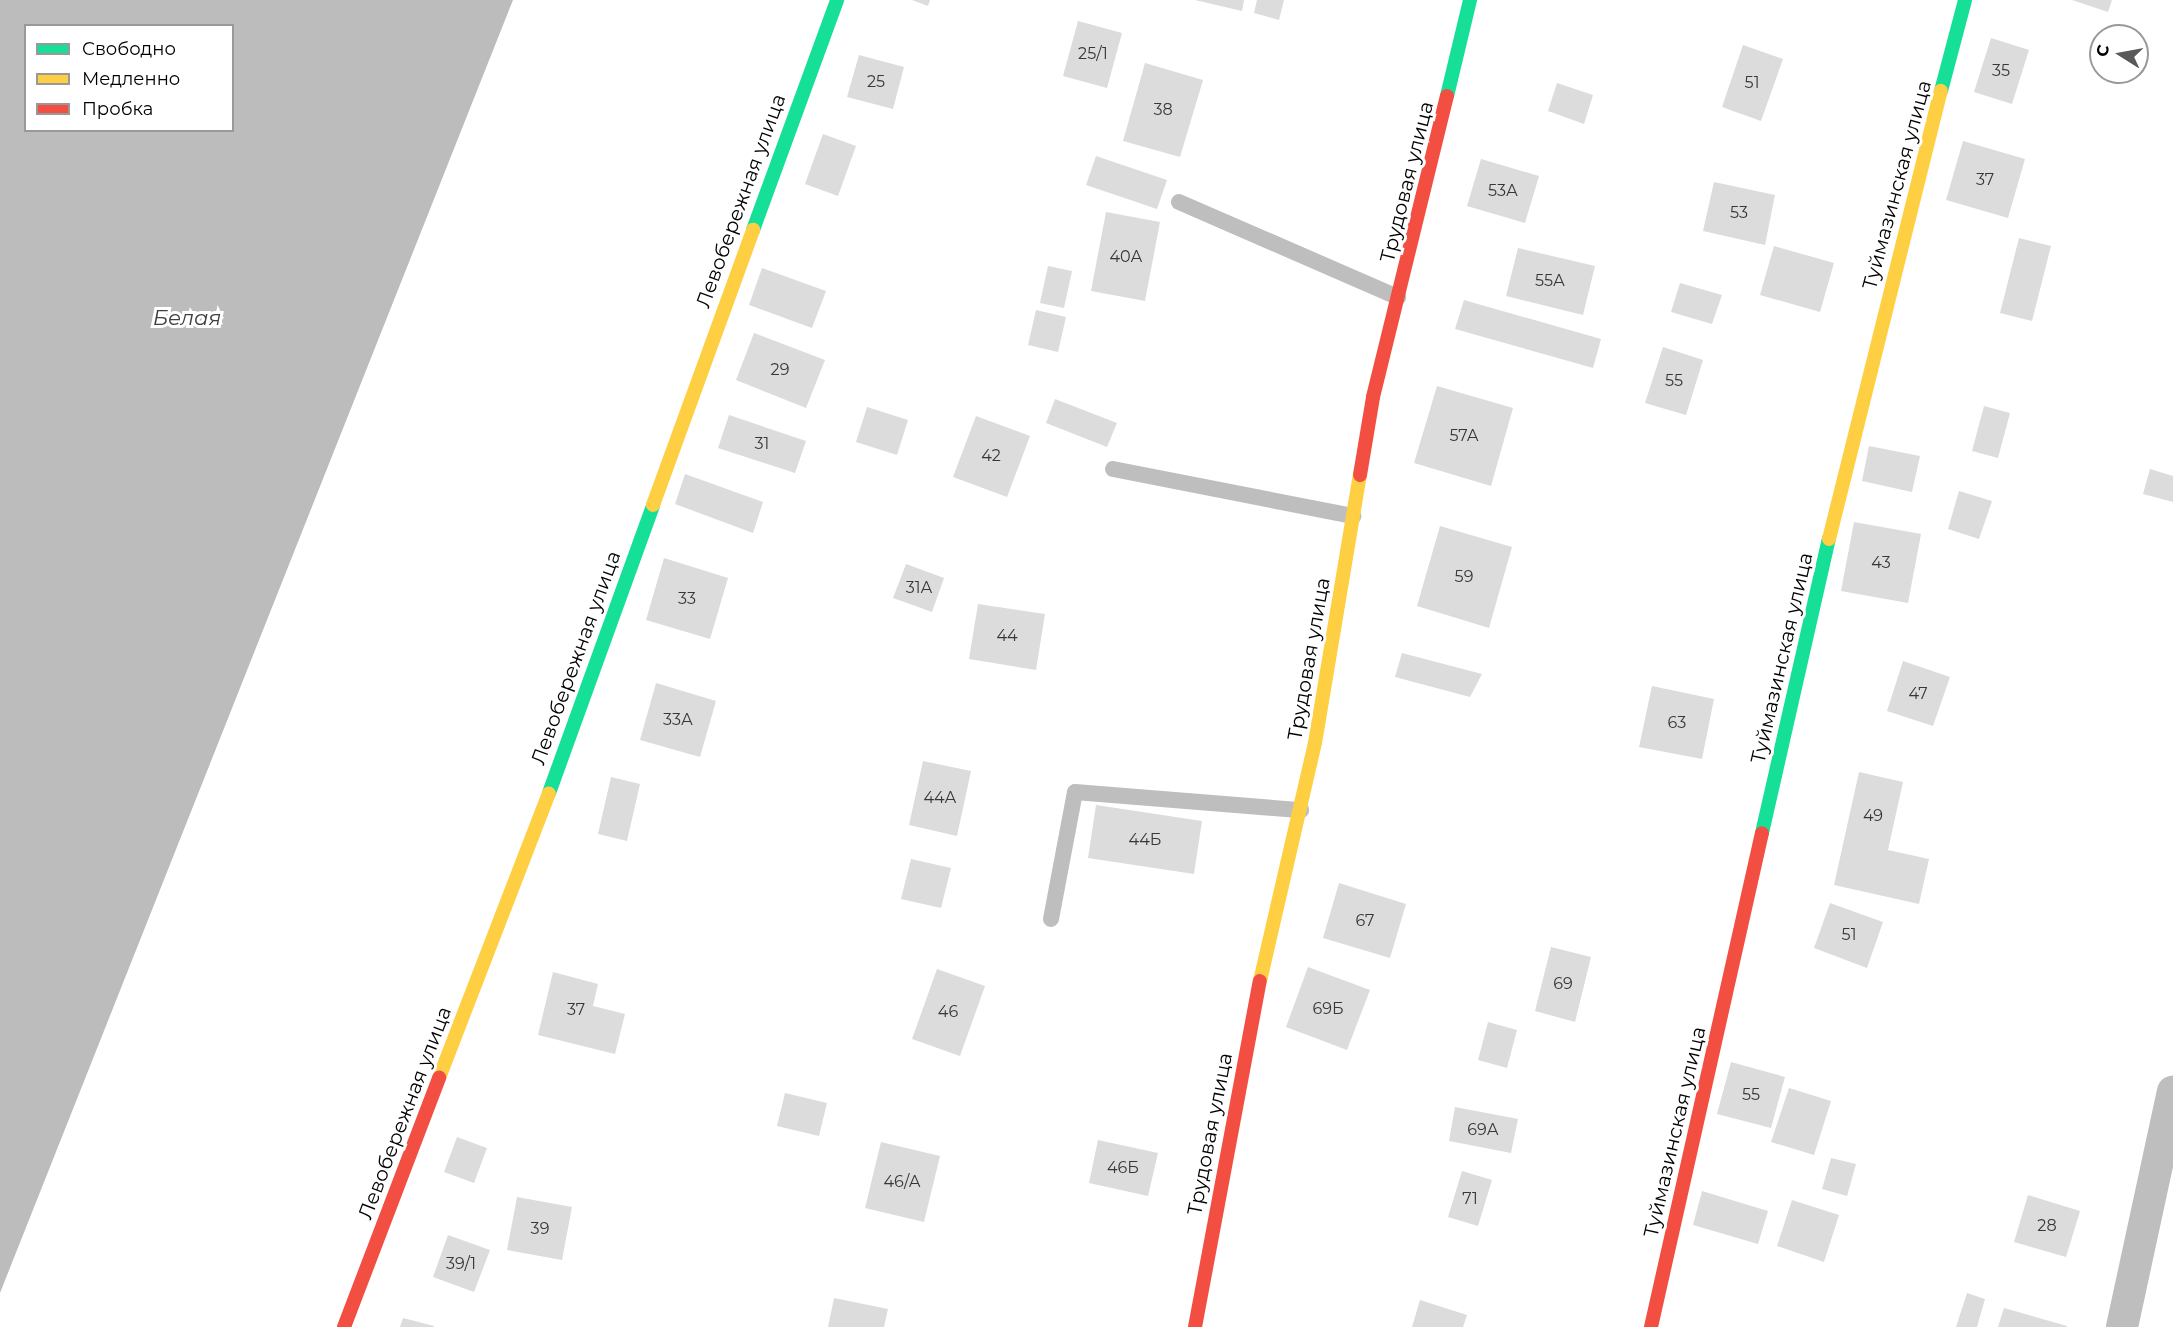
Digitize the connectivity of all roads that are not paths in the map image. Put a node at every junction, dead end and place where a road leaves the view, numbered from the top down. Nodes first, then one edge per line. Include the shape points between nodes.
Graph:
1 (837, 0) edge
2 (1470, 0) edge
3 (1965, 0) edge
4 (1179, 202) dead end
5 (1398, 297) junction
6 (1113, 469) dead end
7 (1353, 516) junction
8 (1301, 810) junction
9 (1051, 920) dead end
10 (2173, 1091) edge
11 (344, 1327) edge
12 (1195, 1327) edge
13 (1651, 1327) edge
14 (2122, 1327) edge

1 - 11 street, Левобережная улица via 546,800
2 - 5 street, Трудовая улица
3 - 13 street, Туймазинская улица via 1855,422
4 - 5 lane
5 - 7 street, Трудовая улица via 1373,397
6 - 7 lane
7 - 8 street, Трудовая улица
8 - 9 lane via 1075,792
8 - 12 street, Трудовая улица via 1240,1070
10 - 14 street

